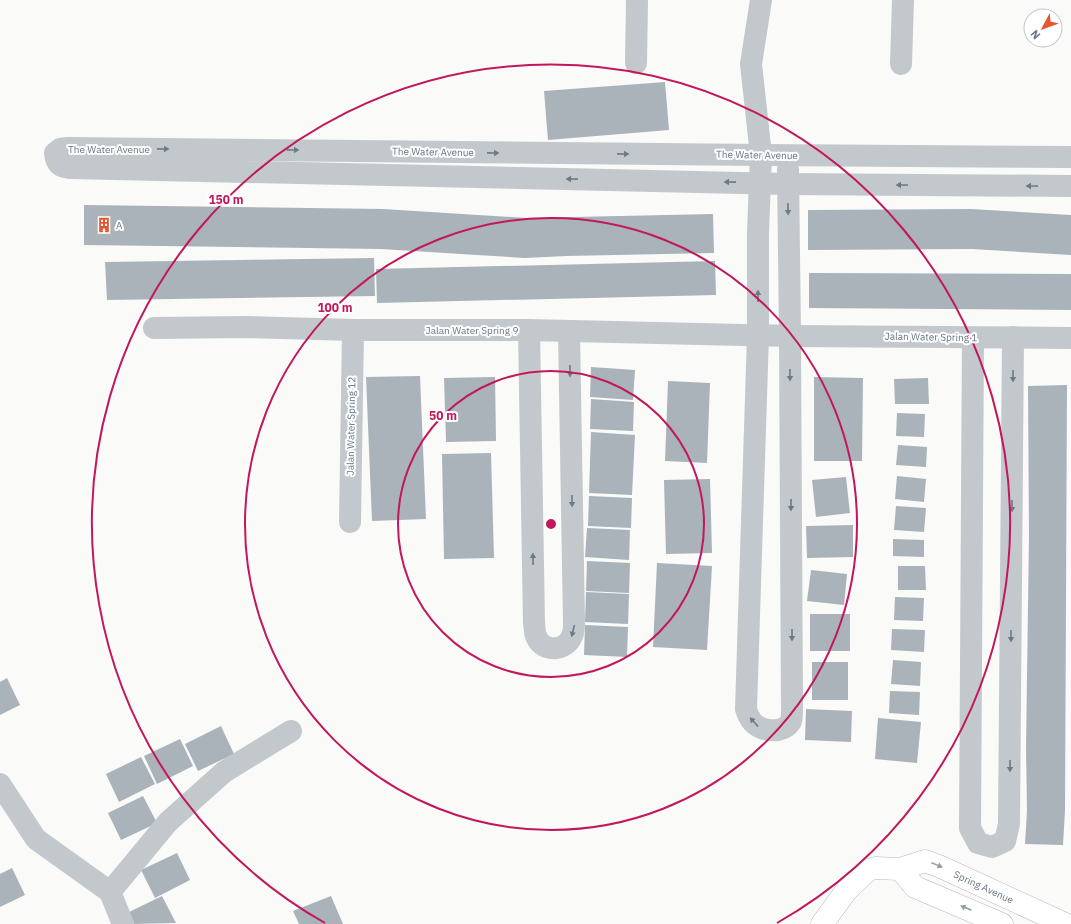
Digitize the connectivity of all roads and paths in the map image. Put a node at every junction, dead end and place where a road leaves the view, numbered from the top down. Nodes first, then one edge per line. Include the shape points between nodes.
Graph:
1 (637, 0) edge
2 (761, 0) edge
3 (903, 0) edge
4 (636, 63) dead end
5 (901, 64) dead end
6 (761, 156) junction
7 (788, 156) junction
8 (1071, 157) edge
9 (760, 183) junction
10 (788, 184) junction
11 (1071, 186) edge
12 (154, 328) dead end
13 (353, 330) junction
14 (529, 330) junction
15 (569, 332) junction
16 (758, 335) junction
17 (790, 336) junction
18 (1013, 337) junction
19 (973, 338) junction
20 (1071, 338) edge
21 (350, 522) dead end
22 (291, 731) dead end
23 (0, 784) edge
24 (900, 869) junction
25 (110, 892) junction
26 (123, 924) edge
27 (822, 924) edge
28 (1002, 924) edge
29 (1065, 924) edge

1 - 4 street
2 - 6 street via 752,64
3 - 5 street
6 - 7 street, The Water Avenue
6 - 9 street
9 -> 6 street, The Water Avenue via 70,168 61,167 56,161 55,153 60,149 76,148
7 - 8 street, The Water Avenue
7 - 10 street
9 - 10 street, The Water Avenue
16 -> 9 street
11 -> 10 street, The Water Avenue
10 -> 17 street
12 - 13 street, Jalan Water Spring 9
13 - 14 street, Jalan Water Spring 9
13 - 21 street, Jalan Water Spring 12
14 - 15 street, Jalan Water Spring 9
15 -> 14 street via 574,623 572,636 567,643 560,648 552,649 542,645 536,637 534,622
15 - 16 street, Jalan Water Spring 9
16 - 17 street, Jalan Water Spring 9
17 -> 16 street via 792,720 786,727 772,731 760,728 751,721 746,709
17 - 19 street, Jalan Water Spring 1
18 - 19 street, Jalan Water Spring 1
18 -> 19 street via 1010,824 1005,841 992,847 978,843 970,828
18 - 20 street, Jalan Water Spring 1
22 - 25 street via 224,772 168,822
23 - 25 street via 36,839
24 - 27 street, Spring Avenue via 879,867 868,870 846,891
28 -> 24 street via 915,887
24 -> 29 street, Spring Avenue via 925,861
25 - 26 street

